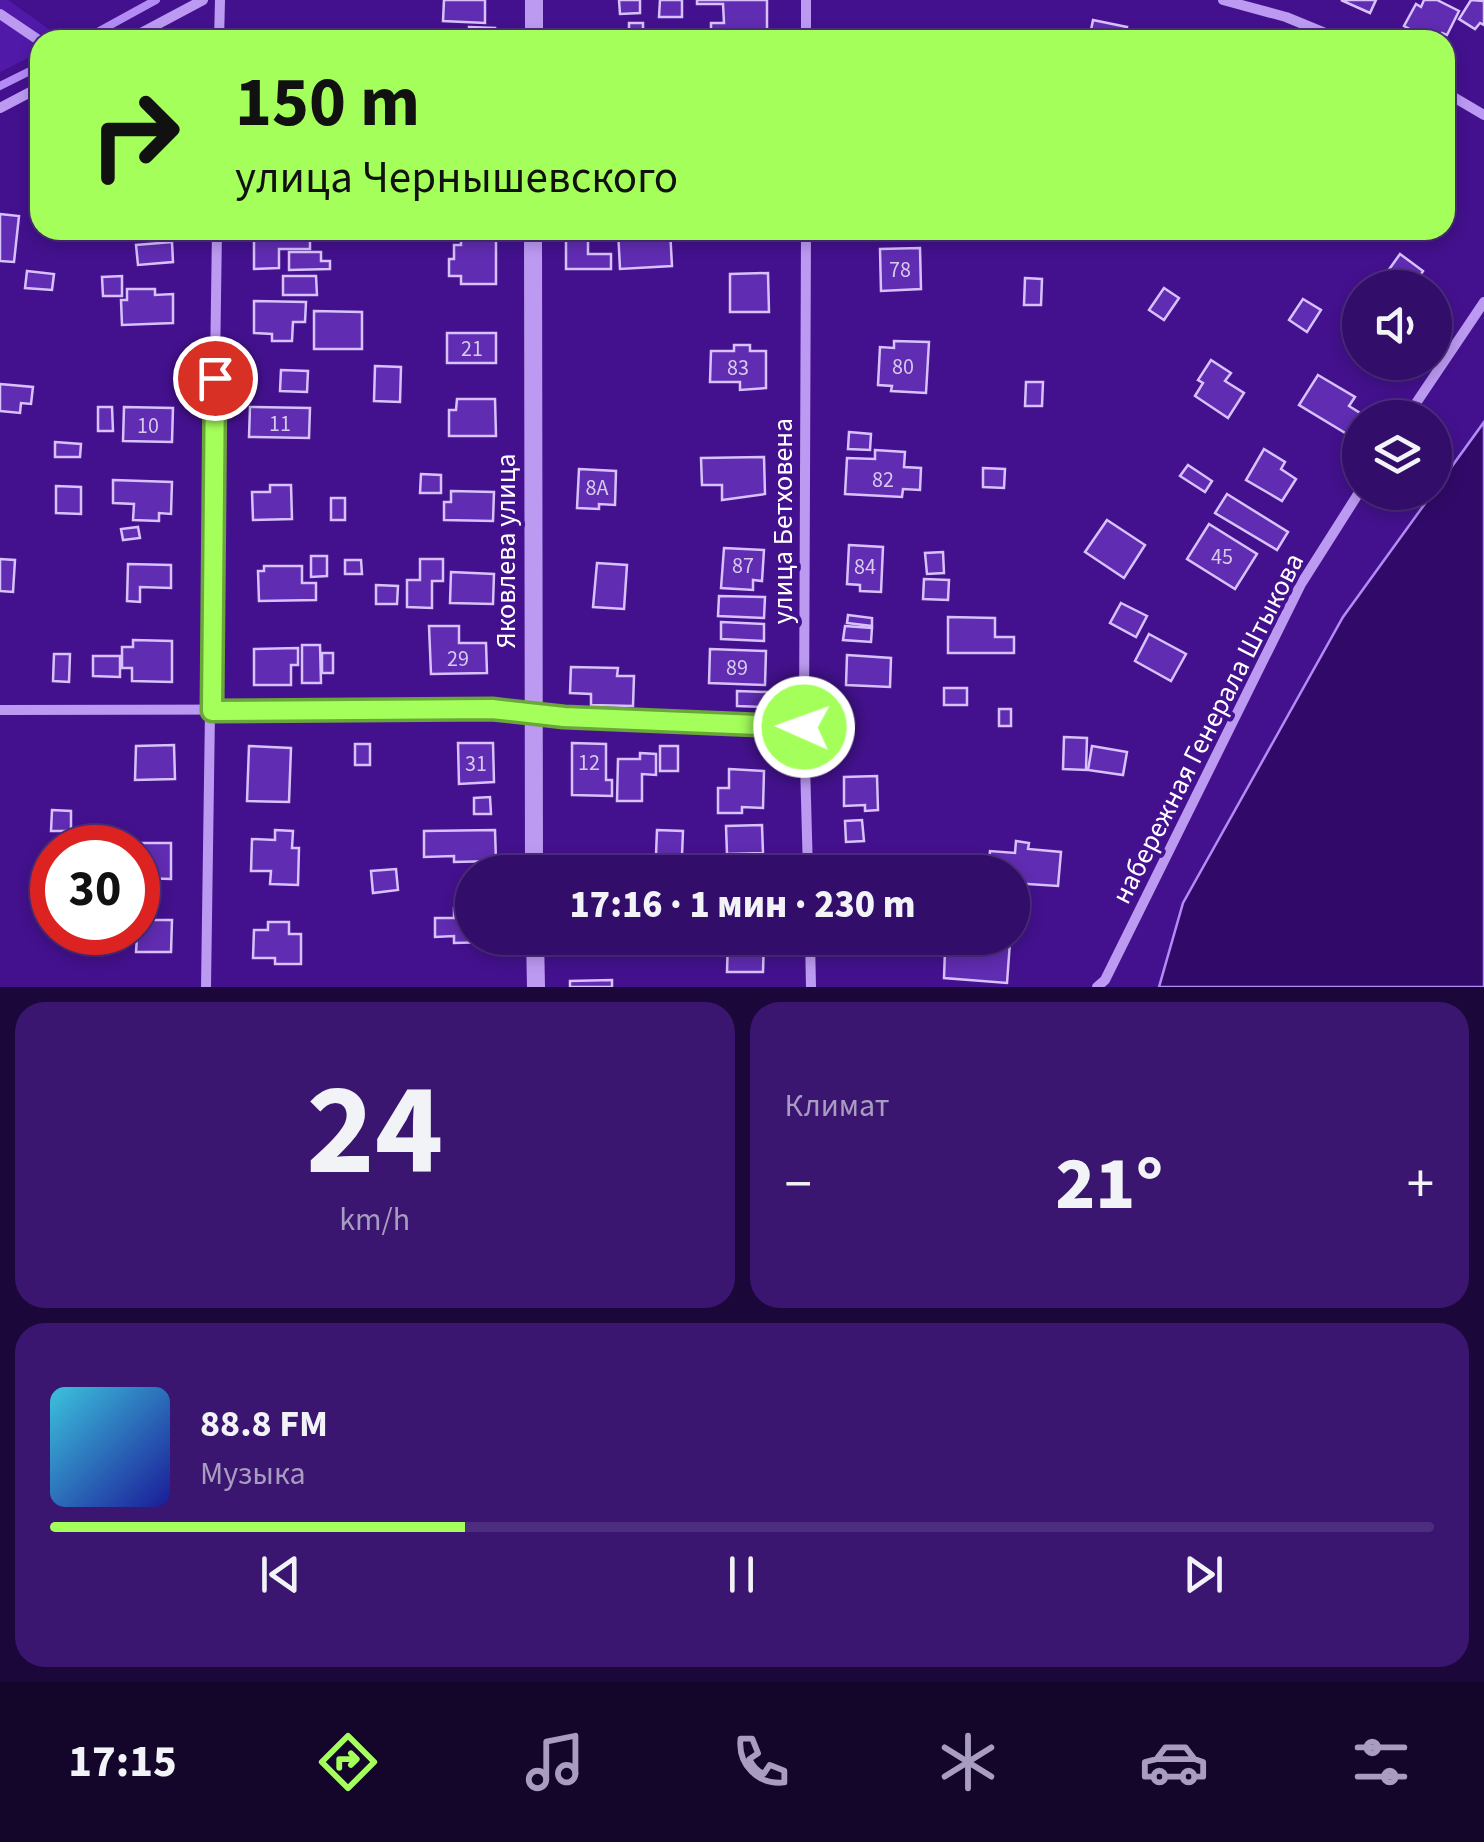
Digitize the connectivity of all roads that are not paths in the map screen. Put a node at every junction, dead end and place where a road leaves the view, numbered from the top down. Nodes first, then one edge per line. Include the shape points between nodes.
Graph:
1 (202, 0) edge
2 (220, 0) edge
3 (534, 0) edge
4 (806, 0) edge
5 (1223, 0) edge
6 (0, 14) edge
7 (146, 30) edge
8 (219, 30) edge
9 (534, 30) edge
10 (806, 30) edge
11 (1318, 30) edge
12 (30, 34) edge
13 (30, 92) edge
14 (1455, 98) edge
15 (0, 108) edge
16 (1484, 115) edge
17 (217, 240) edge
18 (533, 240) edge
19 (806, 240) edge
20 (1484, 302) edge
21 (1418, 400) edge
22 (1347, 510) edge
23 (0, 710) edge
24 (212, 711) junction
25 (532, 714) junction
26 (804, 727) junction
27 (534, 855) edge
28 (808, 855) edge
29 (535, 955) edge
30 (810, 955) edge
31 (206, 987) edge
32 (536, 987) edge
33 (811, 987) edge
34 (1097, 987) edge

1 - 7 street
2 - 8 street
3 - 9 street
4 - 10 street
5 - 11 street
6 - 12 street
13 - 15 street
14 - 16 street
17 - 24 street
18 - 25 street, Яковлева улица
19 - 26 street, улица Бетховена
20 - 21 street
22 - 34 street, набережная Генерала Штыкова via 1301,584
23 - 24 street
24 - 25 street
24 - 31 street
25 - 26 street
25 - 27 street, Яковлева улица
26 - 28 street, улица Бетховена
29 - 32 street
30 - 33 street

